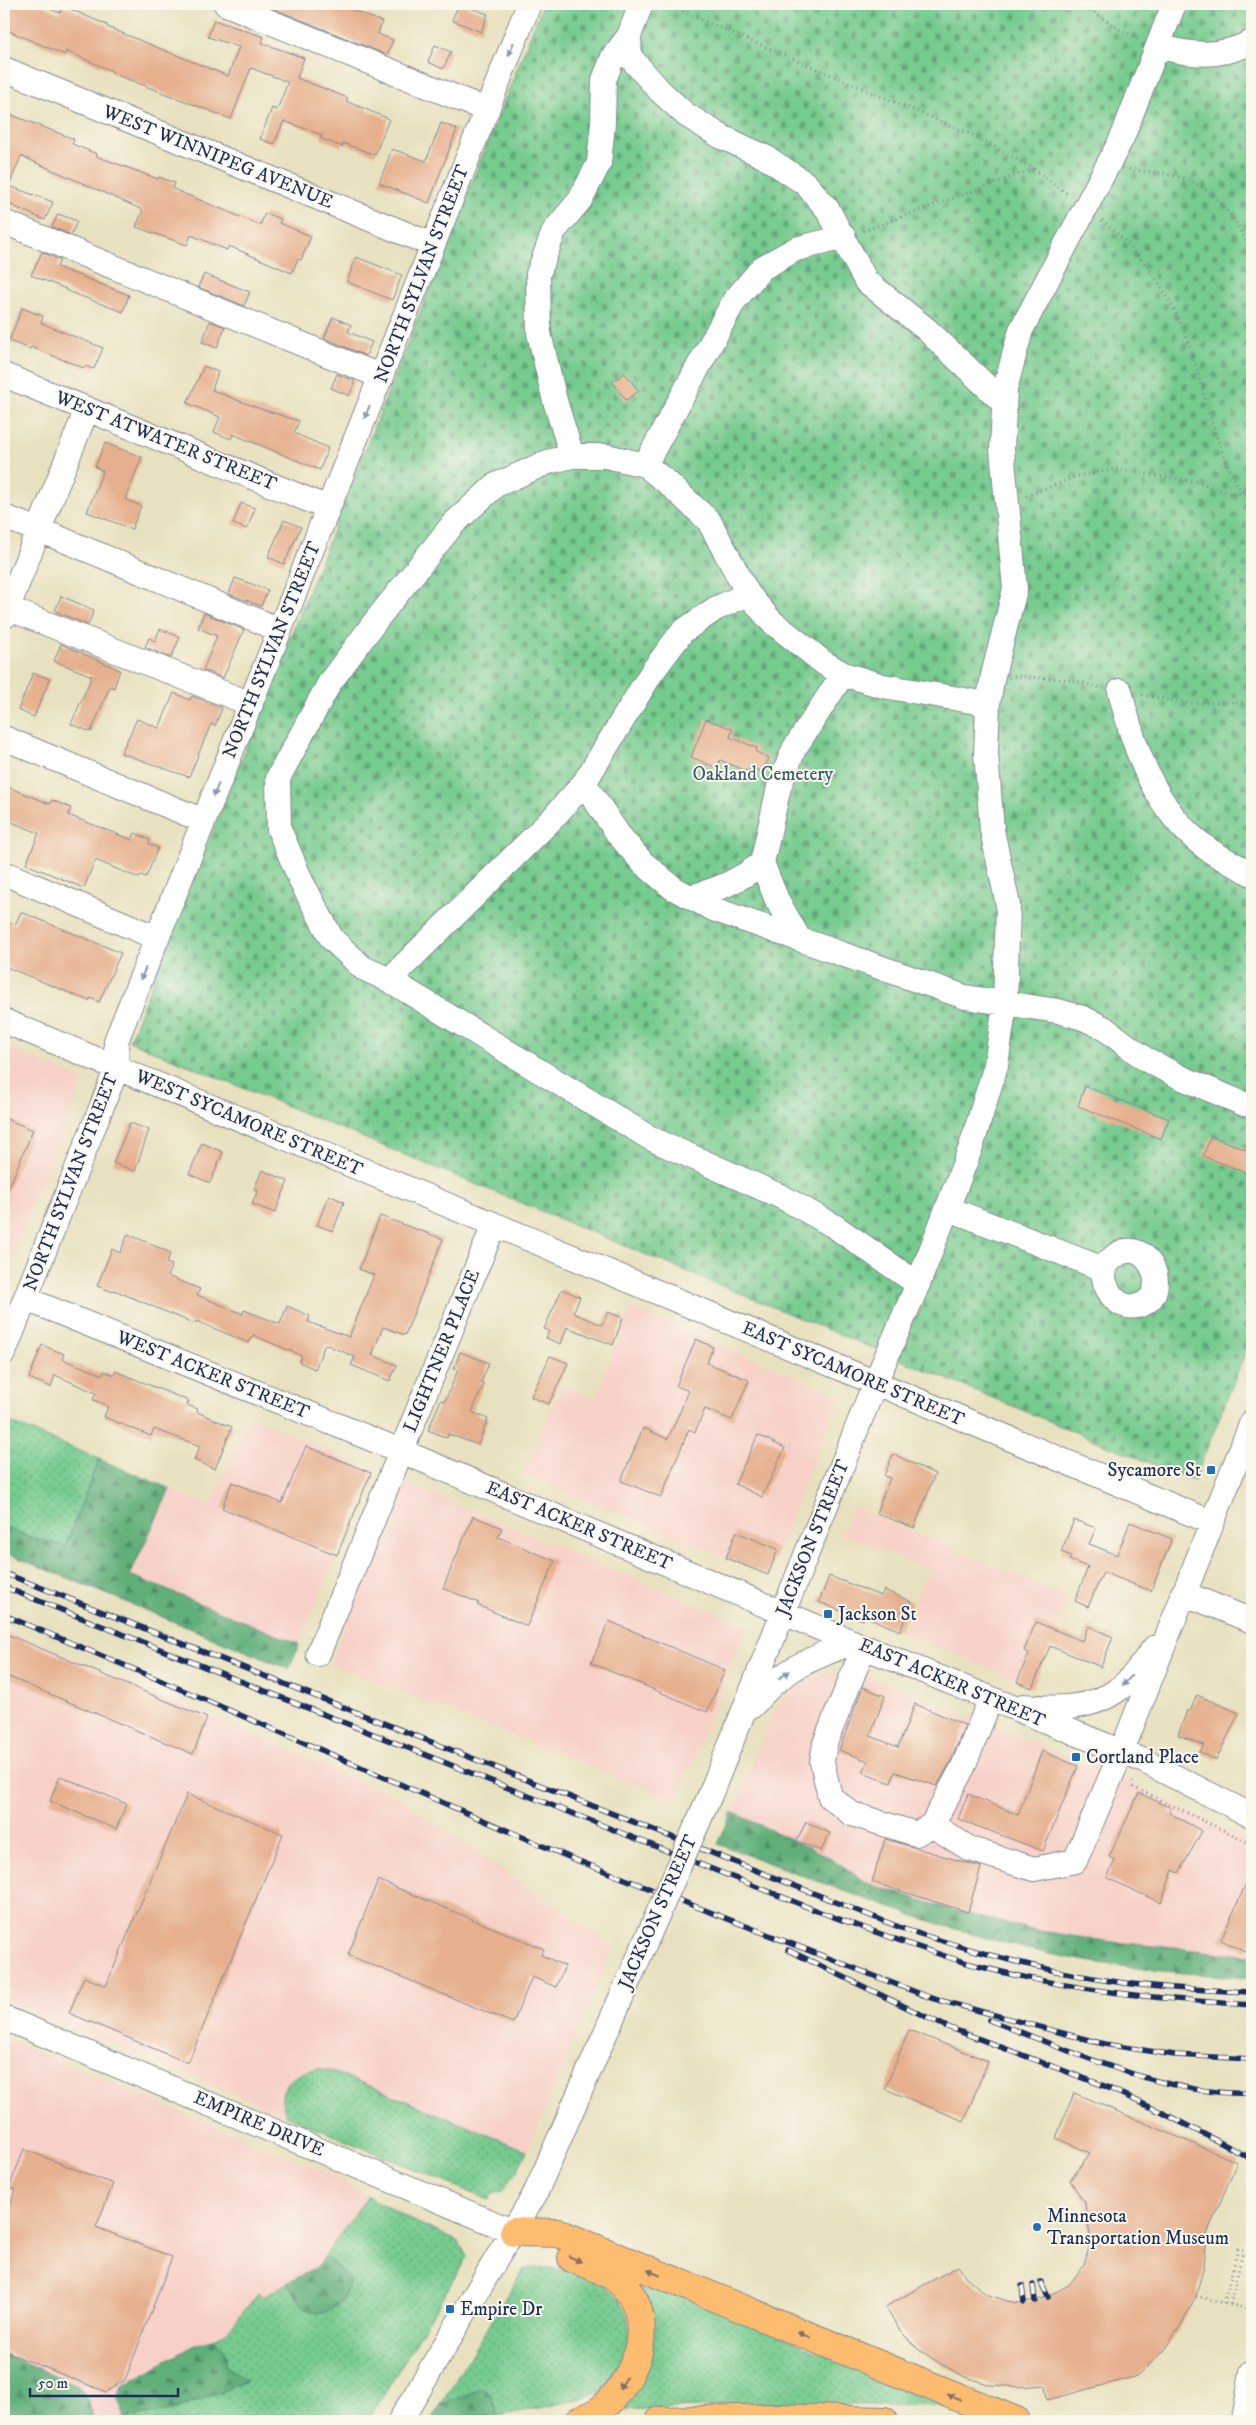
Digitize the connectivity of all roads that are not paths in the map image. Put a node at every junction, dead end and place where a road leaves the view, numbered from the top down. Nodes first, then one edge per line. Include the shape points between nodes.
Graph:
1 (226, 4) edge
2 (529, 4) edge
3 (641, 4) edge
4 (1174, 4) edge
5 (628, 36) junction
6 (1252, 42) edge
7 (1158, 46) junction
8 (4, 69) edge
9 (487, 110) junction
10 (4, 222) edge
11 (844, 237) junction
12 (432, 245) junction
13 (4, 374) edge
14 (382, 377) junction
15 (1003, 402) junction
16 (86, 409) junction
17 (572, 456) junction
18 (645, 465) junction
19 (328, 508) junction
20 (4, 517) edge
21 (39, 530) junction
22 (748, 594) junction
23 (6, 612) edge
24 (280, 630) junction
25 (843, 674) junction
26 (1120, 692) dead end
27 (251, 704) junction
28 (988, 704) junction
29 (4, 738) edge
30 (584, 783) junction
31 (204, 821) junction
32 (762, 863) junction
33 (4, 873) edge
34 (1252, 874) edge
35 (690, 897) junction
36 (157, 938) junction
37 (799, 939) junction
38 (389, 980) junction
39 (1005, 1004) junction
40 (4, 1021) edge
41 (117, 1068) junction
42 (1252, 1106) edge
43 (947, 1208) junction
44 (494, 1225) junction
45 (1103, 1268) dead end
46 (918, 1284) junction
47 (26, 1299) junction
48 (4, 1352) edge
49 (875, 1383) junction
50 (1250, 1433) edge
51 (401, 1451) junction
52 (1211, 1522) junction
53 (1183, 1593) junction
54 (784, 1611) junction
55 (1252, 1620) edge
56 (1169, 1629) junction
57 (858, 1645) junction
58 (318, 1654) dead end
59 (996, 1702) junction
60 (738, 1723) junction
61 (1120, 1753) junction
62 (1252, 1816) edge
63 (932, 1825) junction
64 (4, 2018) edge
65 (514, 2232) junction
66 (1252, 2373) edge
67 (400, 2421) edge
68 (579, 2421) edge
69 (660, 2421) edge
70 (884, 2421) edge
71 (1016, 2421) edge
72 (1244, 2421) edge

1 - 9 street
2 -> 9 street, NORTH SYLVAN STREET
3 - 5 street
4 - 7 street, JACKSON STREET
5 - 11 street via 630,57 660,91 685,114 720,136 767,158 806,184 828,210
5 - 17 street via 613,57 604,80 599,163 580,200 554,231 538,274 540,333 555,402
6 - 7 street via 1242,48 1212,54 1186,54
7 - 15 street, JACKSON STREET via 1122,138 1021,330
8 - 12 street, WEST WINNIPEG AVENUE
9 - 12 street, NORTH SYLVAN STREET
10 - 14 street
11 - 15 street via 866,281 926,329
11 - 18 street via 796,249 762,268 734,301
12 - 14 street, NORTH SYLVAN STREET
13 - 16 street, WEST ATWATER STREET
14 -> 19 street, NORTH SYLVAN STREET
15 - 28 street, JACKSON STREET via 1002,449 1015,589
16 - 19 street, WEST ATWATER STREET
16 - 21 street
17 - 18 street via 606,456
17 - 38 street via 548,462 496,485 453,524 330,682 278,778 279,829 327,931 362,968
18 - 22 street via 709,521
19 - 24 street, NORTH SYLVAN STREET
20 - 21 street
21 - 23 street
21 - 24 street
22 - 25 street via 771,621 798,644
22 - 30 street via 715,610 682,632 652,672
23 - 27 street
24 - 27 street, NORTH SYLVAN STREET
25 - 28 street via 883,686
25 - 32 street via 794,749 779,787
26 - 34 street via 1131,735 1167,810 1206,848
27 -> 31 street, NORTH SYLVAN STREET
28 - 39 street, JACKSON STREET via 986,753 992,830 1008,905
29 - 31 street
30 - 35 street via 618,834 643,863 673,888
30 - 38 street via 553,818
31 - 36 street, NORTH SYLVAN STREET
32 - 35 street via 743,878
32 - 37 street via 777,900
33 - 36 street
35 - 37 street via 713,909
36 -> 41 street, NORTH SYLVAN STREET via 116,1041
37 - 39 street via 965,997
38 - 46 street via 650,1138 784,1198 826,1221
39 - 42 street via 1084,1018 1104,1028 1145,1059
39 - 43 street, JACKSON STREET via 996,1065
40 - 41 street, WEST SYCAMORE STREET
41 - 44 street, WEST SYCAMORE STREET
41 - 47 street, NORTH SYLVAN STREET
43 - 45 street
43 - 46 street, JACKSON STREET
44 - 49 street, EAST SYCAMORE STREET
44 - 51 street, LIGHTNER PLACE
46 - 49 street, JACKSON STREET
47 - 48 street, NORTH SYLVAN STREET
47 - 51 street, WEST ACKER STREET
49 - 52 street, EAST SYCAMORE STREET
49 - 54 street, JACKSON STREET
50 - 52 street
51 - 54 street, EAST ACKER STREET
51 - 58 street, LIGHTNER PLACE
52 - 53 street
53 - 55 street
53 - 56 street
54 - 57 street, EAST ACKER STREET
54 - 60 street, JACKSON STREET
56 -> 59 street via 1120,1689 1089,1705 1049,1709
56 - 61 street
57 - 59 street, EAST ACKER STREET
60 -> 57 street via 772,1684 801,1663
57 - 63 street via 825,1742 822,1762 830,1797 852,1814 916,1834
59 - 61 street, EAST ACKER STREET
59 - 63 street
60 - 65 street, JACKSON STREET, bridge via 710,1795 536,2194
61 - 62 street, EAST ACKER STREET via 1142,1760
61 - 63 street via 1075,1861 1034,1869 970,1849
64 - 65 street, EMPIRE DRIVE
65 - 67 street, JACKSON STREET
65 -> 68 main road via 617,2279 632,2296 640,2314 641,2343 626,2379 606,2406
71 -> 65 main road via 558,2232
66 - 72 street
69 - 70 main road via 776,2418

